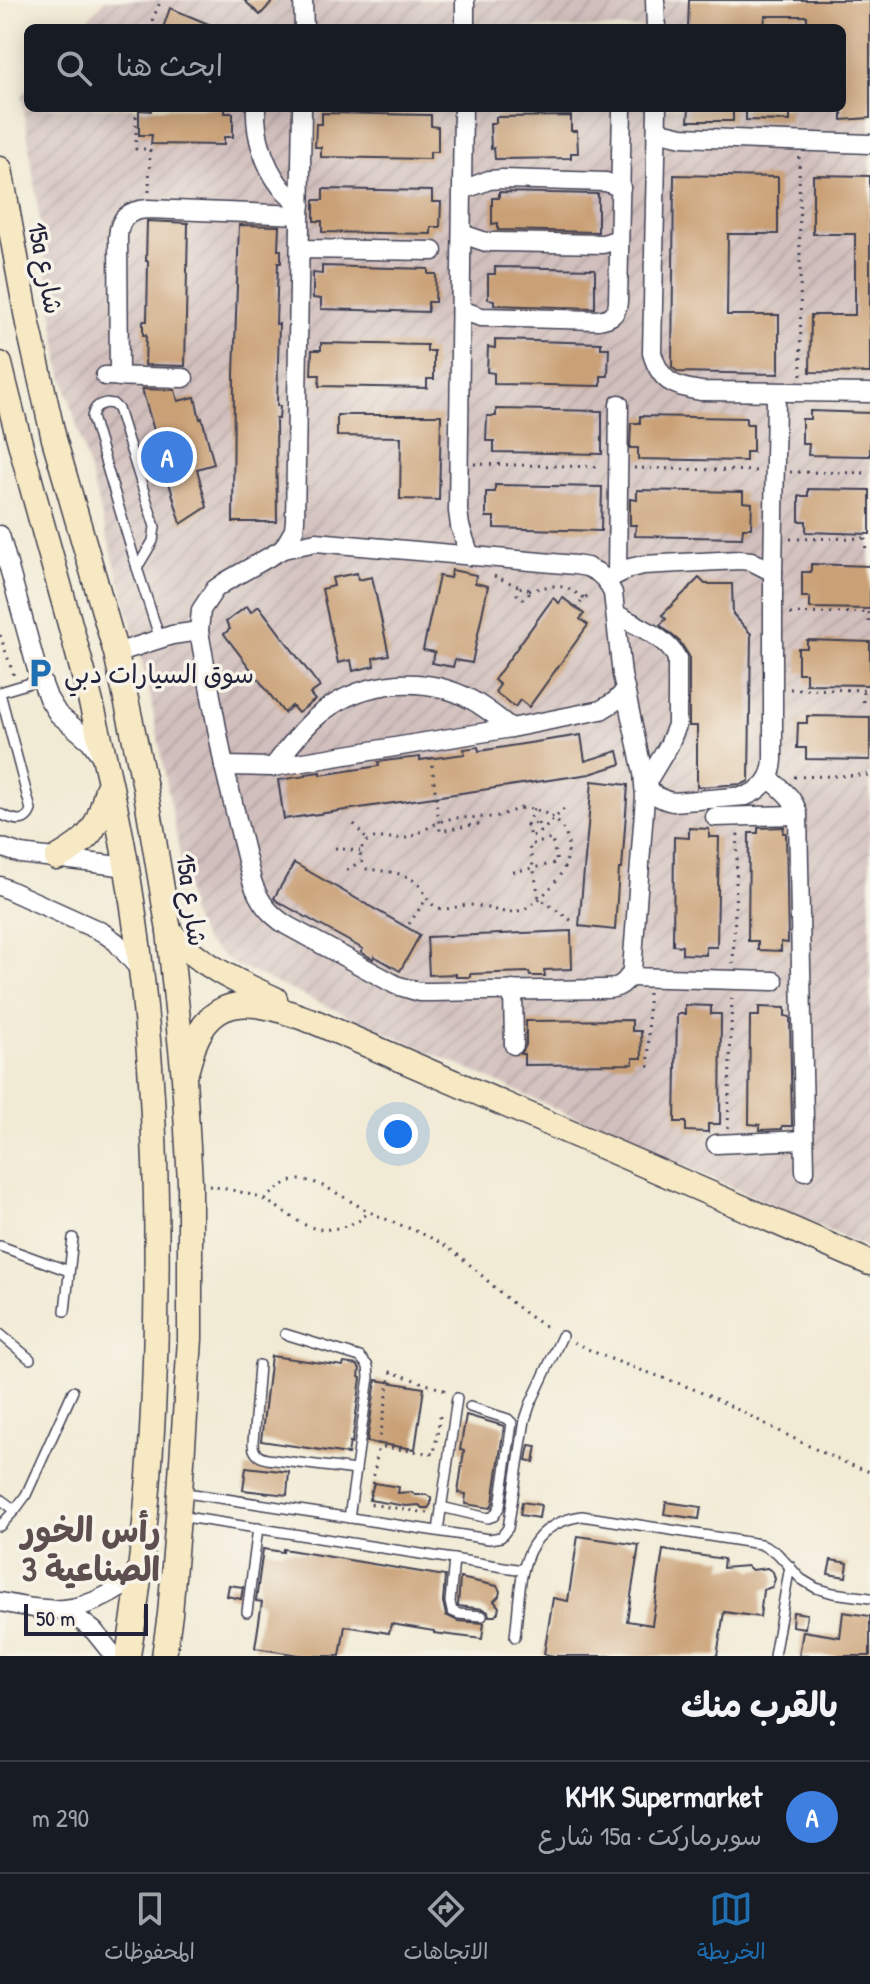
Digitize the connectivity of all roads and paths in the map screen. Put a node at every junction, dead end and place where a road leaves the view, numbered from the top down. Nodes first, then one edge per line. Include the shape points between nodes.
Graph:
1 (161, 0) edge
2 (465, 0) edge
3 (655, 0) edge
4 (151, 24) edge
5 (465, 24) edge
6 (656, 24) edge
7 (136, 112) edge
8 (256, 112) edge
9 (302, 112) edge
10 (467, 112) edge
11 (620, 112) edge
12 (657, 112) edge
13 (658, 129) junction
14 (799, 141) junction
15 (870, 144) edge
16 (0, 169) edge
17 (621, 188) junction
18 (463, 190) junction
19 (149, 194) dead end
20 (300, 210) junction
21 (462, 234) junction
22 (619, 239) junction
23 (300, 249) junction
24 (433, 251) dead end
25 (461, 310) junction
26 (0, 364) edge
27 (184, 378) dead end
28 (802, 392) junction
29 (870, 393) edge
30 (776, 401) dead end
31 (619, 404) dead end
32 (775, 471) junction
33 (870, 473) edge
34 (0, 535) edge
35 (867, 538) edge
36 (773, 539) junction
37 (283, 549) junction
38 (866, 553) dead end
39 (470, 556) junction
40 (137, 568) junction
41 (773, 572) junction
42 (612, 577) junction
43 (529, 591) dead end
44 (584, 598) dead end
45 (869, 612) edge
46 (616, 614) junction
47 (773, 614) junction
48 (869, 627) edge
49 (199, 631) junction
50 (0, 635) edge
51 (160, 639) junction
52 (116, 653) junction
53 (40, 680) junction
54 (18, 687) junction
55 (773, 689) junction
56 (863, 690) junction
57 (870, 690) edge
58 (625, 691) junction
59 (0, 692) edge
60 (863, 702) dead end
61 (511, 728) junction
62 (429, 741) junction
63 (224, 766) junction
64 (273, 767) junction
65 (107, 772) junction
66 (870, 775) edge
67 (769, 778) junction
68 (645, 785) junction
69 (534, 808) junction
70 (564, 809) dead end
71 (0, 814) edge
72 (798, 815) junction
73 (715, 817) dead end
74 (478, 818) junction
75 (555, 818) junction
76 (439, 822) junction
77 (354, 824) dead end
78 (527, 825) junction
79 (540, 833) junction
80 (368, 841) junction
81 (0, 847) edge
82 (335, 848) dead end
83 (360, 851) junction
84 (57, 858) junction
85 (361, 861) junction
86 (127, 867) junction
87 (533, 869) junction
88 (347, 870) dead end
89 (513, 872) dead end
90 (0, 886) edge
91 (427, 898) junction
92 (539, 898) junction
93 (572, 921) dead end
94 (409, 924) dead end
95 (169, 931) junction
96 (141, 971) junction
97 (638, 977) junction
98 (774, 981) dead end
99 (513, 990) junction
100 (315, 1022) junction
101 (514, 1045) dead end
102 (649, 1070) dead end
103 (184, 1078) junction
104 (804, 1140) junction
105 (716, 1144) dead end
106 (805, 1171) dead end
107 (190, 1182) junction
108 (368, 1211) dead end
109 (73, 1238) dead end
110 (0, 1246) edge
111 (870, 1263) edge
112 (69, 1271) junction
113 (65, 1311) dead end
114 (0, 1334) edge
115 (285, 1334) dead end
116 (562, 1336) dead end
117 (30, 1359) dead end
118 (259, 1365) dead end
119 (73, 1391) dead end
120 (457, 1398) dead end
121 (442, 1403) dead end
122 (470, 1407) dead end
123 (155, 1408) junction
124 (440, 1416) dead end
125 (383, 1447) dead end
126 (356, 1470) junction
127 (0, 1499) edge
128 (179, 1504) junction
129 (15, 1510) junction
130 (440, 1511) junction
131 (349, 1518) junction
132 (0, 1526) edge
133 (258, 1528) junction
134 (438, 1531) junction
135 (454, 1559) junction
136 (790, 1566) junction
137 (523, 1570) junction
138 (140, 1575) junction
139 (870, 1598) edge
140 (0, 1602) edge
141 (66, 1609) junction
142 (247, 1612) dead end
143 (170, 1614) junction
144 (482, 1616) dead end
145 (515, 1637) dead end
146 (114, 1656) edge
147 (128, 1656) edge
148 (164, 1656) edge
149 (774, 1656) edge

1 - 4 path
2 - 5 street
3 - 6 street
7 - 19 path via 136,149 150,149
8 - 20 street via 269,168
9 - 20 street
10 - 18 street
11 - 17 street
12 - 13 street
13 - 14 street via 682,137
13 - 28 street via 652,353 656,366 663,377 687,389
14 - 15 street
14 - 28 path
16 - 52 main road, 15a شارع via 54,439
17 - 18 street via 606,182 502,179
17 - 22 street
18 - 21 street
20 - 23 street
20 - 27 street via 138,209 122,219 112,376
21 - 22 street via 486,242 603,244
21 - 25 street
22 - 25 street via 618,302 610,318 491,318
23 - 24 street
23 - 37 street via 295,520
25 - 39 street via 458,511
26 - 65 main road
28 - 29 street
30 - 32 street
31 - 42 street
32 - 33 path
32 - 36 street
34 - 53 street
35 - 36 path
35 - 38 path
36 - 41 street
37 - 39 street via 316,542
37 - 49 street via 215,589 201,610
39 - 42 street via 587,567
40 - 40 lane via 155,527 118,409 106,403 92,417
40 - 51 lane
41 - 42 street via 739,560 643,565
41 - 47 street
42 - 46 street
43 - 44 path via 568,587
45 - 47 path
45 - 48 path
46 - 58 street
46 - 68 street via 664,642 677,658 677,725
47 - 55 street
49 - 51 street
49 - 63 street
50 - 54 path
51 - 52 street
52 - 95 main road, 15a شارع
53 - 54 lane
53 - 65 street via 58,714 90,741
54 - 59 lane
55 - 56 path
55 - 67 street
56 - 57 path
56 - 60 path
58 - 61 street via 601,710
58 - 68 street
59 - 71 lane via 31,810 21,821
61 - 62 street
61 - 64 street via 450,691 389,685 331,706
62 - 64 street
62 - 76 path
63 - 64 street
63 - 99 street via 252,881 274,917 407,989
65 - 84 main road via 102,811 88,837
65 - 86 main road
66 - 67 path
67 - 68 street via 746,796 673,802 657,797
67 - 72 street via 789,796
68 - 97 street via 632,963
69 - 74 path
69 - 75 path
69 - 78 path
70 - 75 path
72 - 73 street
72 - 104 street
74 - 76 path
74 - 76 path via 478,824 440,831
75 - 79 path
75 - 92 path via 564,831 568,856 556,881
76 - 80 path via 409,838
77 - 80 path
78 - 79 path via 538,823
78 - 79 path via 530,837
80 - 83 path
81 - 84 street
82 - 83 path
83 - 85 path
84 - 86 street
85 - 88 path
85 - 91 path via 367,869 411,879
86 - 96 main road
86 - 103 main road via 150,890 171,1043
87 - 87 path via 529,845 552,839 557,863
87 - 89 path
87 - 92 path
90 - 96 street via 102,932
91 - 92 path via 439,908 467,905 512,912
91 - 94 path
92 - 93 path
95 - 100 main road via 204,963
95 - 103 main road, 15a شارع
96 - 123 main road via 155,1139
97 - 98 street
97 - 99 street via 612,989
97 - 102 path
99 - 101 street
100 - 103 main road via 251,1003 224,1009 197,1038
100 - 111 main road
103 - 107 main road, 15a شارع
104 - 105 street
104 - 106 street
107 - 108 path via 252,1195 317,1229 357,1222
107 - 128 main road, 15a شارع via 190,1339
109 - 112 lane
110 - 112 lane
112 - 113 lane
114 - 117 lane
115 - 126 lane via 360,1357 368,1366
116 - 134 lane via 525,1420 505,1534 495,1539
118 - 126 lane via 256,1455
119 - 129 lane
120 - 130 lane
121 - 130 path via 444,1390 391,1372 369,1504
122 - 130 lane via 512,1423 500,1506 488,1518
123 - 138 main road
123 - 143 main road via 160,1441 150,1607 160,1617
124 - 125 path via 434,1454
126 - 131 lane
127 - 129 lane
128 - 131 lane
128 - 133 lane
128 - 143 main road, 15a شارع
129 - 132 lane
130 - 134 lane
131 - 134 lane
133 - 135 lane
133 - 142 lane
135 - 137 lane
135 - 144 lane via 452,1611
136 - 137 lane via 760,1544 582,1516 549,1527 531,1547
136 - 139 lane via 816,1588
136 - 149 lane
137 - 145 lane
138 - 141 street via 105,1596
138 - 147 main road
140 - 141 street
141 - 146 street
143 - 148 main road, 15a شارع

